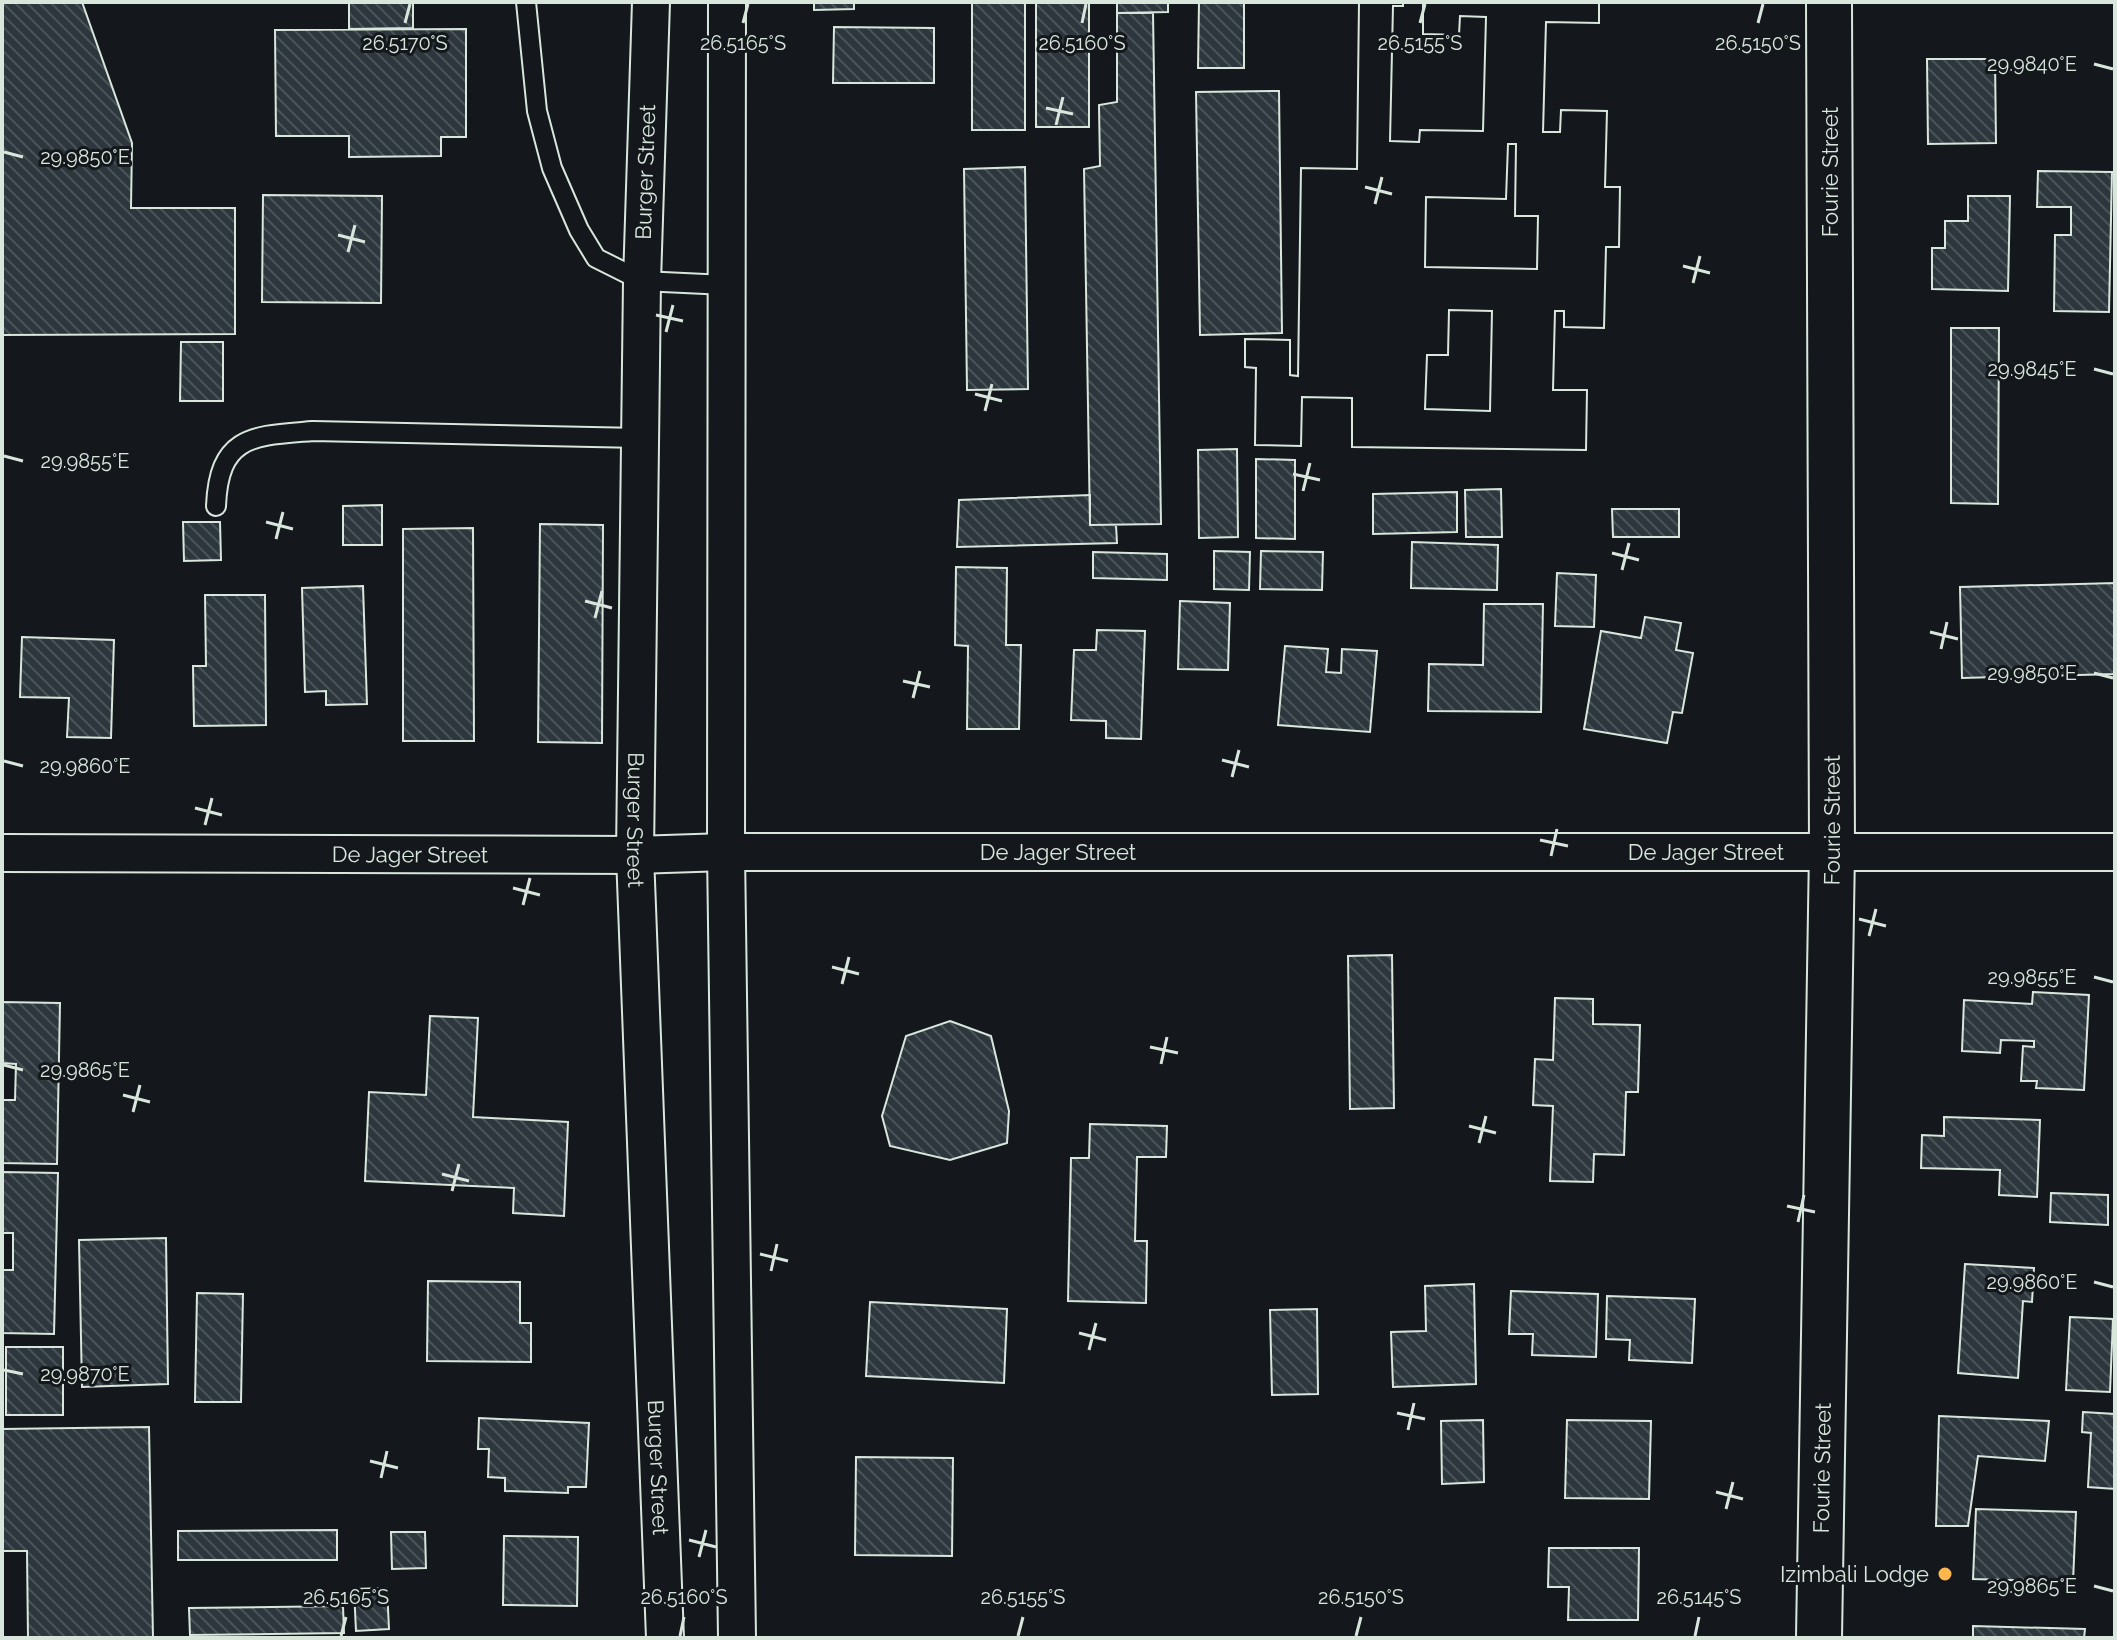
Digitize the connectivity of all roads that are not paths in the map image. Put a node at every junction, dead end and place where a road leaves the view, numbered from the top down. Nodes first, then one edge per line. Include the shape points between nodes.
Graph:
1 (526, 2) edge
2 (651, 2) edge
3 (727, 2) edge
4 (1829, 2) edge
5 (642, 281) junction
6 (726, 285) junction
7 (640, 438) junction
8 (216, 506) dead end
9 (1832, 851) junction
10 (726, 852) junction
11 (2115, 852) edge
12 (2, 853) edge
13 (635, 855) junction
14 (665, 1638) edge
15 (737, 1638) edge
16 (1819, 1638) edge

1 - 5 lane via 537,111 552,168 596,258
2 - 5 street, Burger Street
3 - 6 street
4 - 9 highway, Fourie Street
5 - 6 lane
5 - 7 street, Burger Street
6 - 10 street
7 - 8 lane via 313,431 260,436 240,443 230,455 217,481
7 - 13 street, Burger Street
9 - 10 street, De Jager Street
9 - 11 street, De Jager Street
9 - 16 highway, Fourie Street
10 - 13 street, De Jager Street
10 - 15 street
12 - 13 street, De Jager Street
13 - 14 street, Burger Street

